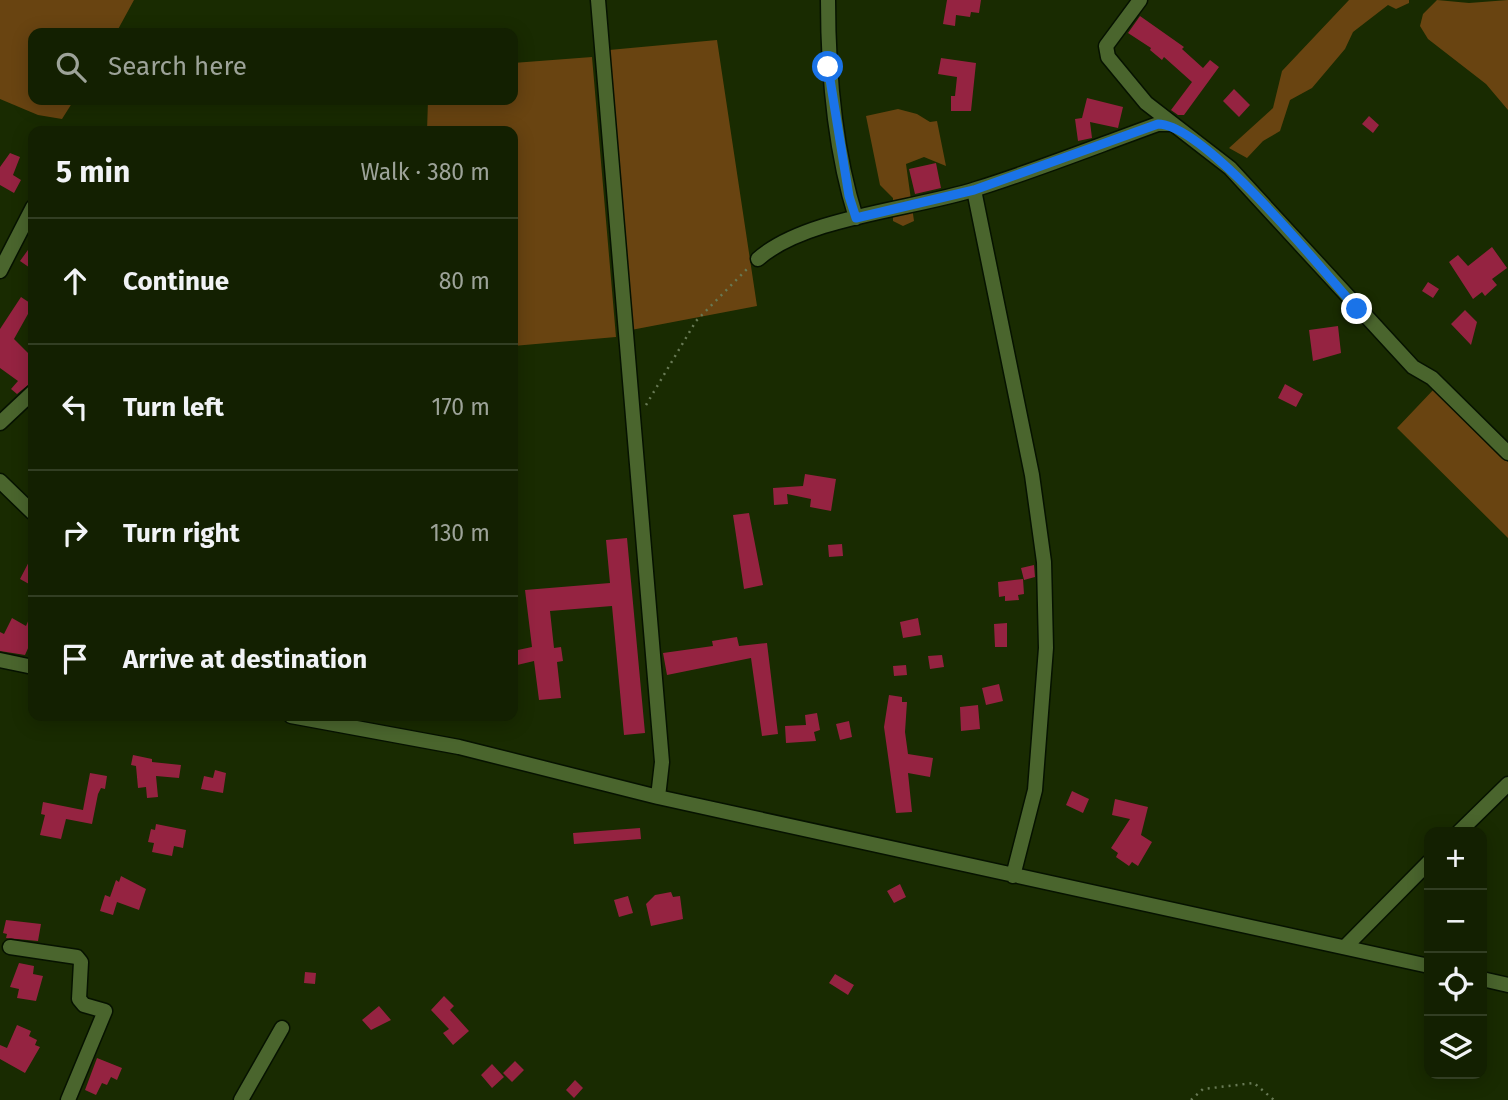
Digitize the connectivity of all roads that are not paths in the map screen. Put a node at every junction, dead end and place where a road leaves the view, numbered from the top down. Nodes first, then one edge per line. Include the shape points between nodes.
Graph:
1 (598, 0) edge
2 (828, 0) edge
3 (1140, 0) edge
4 (1170, 124) junction
5 (974, 190) junction
6 (28, 217) edge
7 (856, 218) junction
8 (758, 259) road end
9 (0, 271) edge
10 (28, 397) edge
11 (0, 423) edge
12 (1508, 453) edge
13 (0, 481) edge
14 (28, 508) edge
15 (0, 660) edge
16 (28, 666) edge
17 (318, 721) edge
18 (1508, 784) edge
19 (658, 797) junction
20 (1464, 827) edge
21 (1424, 867) edge
22 (1013, 876) junction
23 (10, 947) dead end
24 (1345, 947) junction
25 (1424, 965) edge
26 (1487, 980) edge
27 (1508, 985) edge
28 (282, 1028) dead end
29 (68, 1100) edge
30 (241, 1100) edge

1 - 19 street via 662,762
2 - 7 street via 828,67
3 - 4 street via 1107,46 1108,57
4 - 5 street via 1158,124
4 - 12 street via 1230,168 1406,360 1432,378
5 - 7 street
5 - 22 street via 1032,475 1044,562 1046,648 1035,790
6 - 9 street
7 - 8 street via 770,247
10 - 11 street
13 - 14 street
15 - 16 street
17 - 19 street via 458,747
18 - 20 street
19 - 22 street
21 - 24 street
22 - 24 street
23 - 29 street via 77,957 81,962 79,999 105,1011
24 - 25 street
26 - 27 street
28 - 30 street

